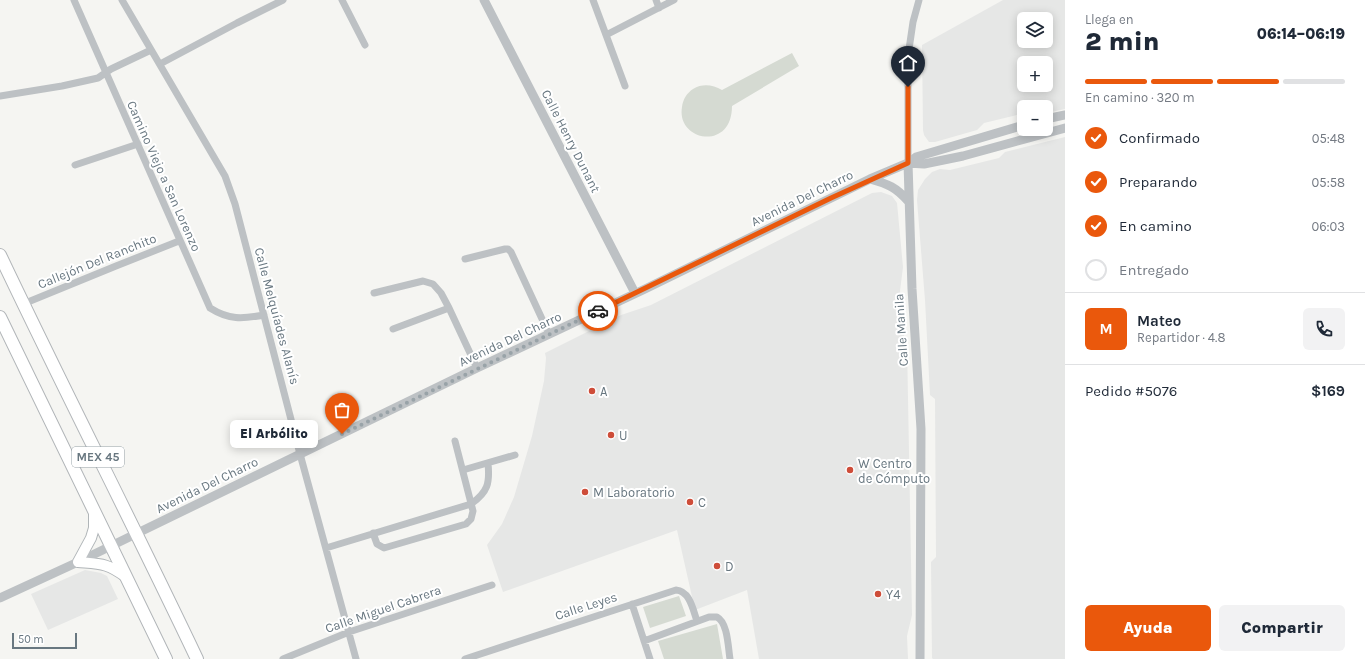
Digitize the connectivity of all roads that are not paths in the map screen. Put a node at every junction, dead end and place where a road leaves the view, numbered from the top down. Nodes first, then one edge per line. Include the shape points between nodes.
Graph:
1 (74, 0) edge
2 (122, 0) edge
3 (283, 0) edge
4 (342, 0) edge
5 (484, 0) edge
6 (593, 0) edge
7 (656, 0) edge
8 (674, 0) edge
9 (919, 0) edge
10 (659, 8) junction
11 (606, 35) junction
12 (365, 45) dead end
13 (151, 50) junction
14 (160, 64) junction
15 (106, 72) junction
16 (625, 86) dead end
17 (0, 96) edge
18 (1065, 114) edge
19 (1053, 117) edge
20 (1017, 127) edge
21 (1065, 128) edge
22 (138, 144) junction
23 (908, 163) junction
24 (75, 165) dead end
25 (870, 179) junction
26 (909, 202) junction
27 (179, 241) junction
28 (0, 255) edge
29 (465, 259) dead end
30 (374, 293) dead end
31 (636, 293) junction
32 (23, 304) junction
33 (449, 308) junction
34 (264, 315) junction
35 (0, 317) edge
36 (393, 329) dead end
37 (549, 334) junction
38 (477, 368) junction
39 (455, 441) dead end
40 (300, 454) junction
41 (515, 455) dead end
42 (488, 463) junction
43 (463, 470) junction
44 (471, 504) junction
45 (94, 510) junction
46 (136, 533) junction
47 (373, 533) junction
48 (111, 546) junction
49 (326, 548) junction
50 (78, 562) junction
51 (126, 577) junction
52 (492, 585) dead end
53 (0, 598) edge
54 (632, 604) junction
55 (697, 621) junction
56 (349, 632) junction
57 (644, 642) junction
58 (166, 659) edge
59 (197, 659) edge
60 (283, 659) edge
61 (356, 659) edge
62 (465, 659) edge
63 (650, 659) edge
64 (730, 659) edge
65 (920, 659) edge

1 - 15 street, Camino Viejo a San Lorenzo
2 - 13 street, Calle Melquíades Alanís
3 - 14 street
4 - 12 street
5 - 31 street, Calle Henry Dunant
6 - 11 street
7 - 10 street
8 - 10 street
9 - 23 street, Calle Manila via 908,56
10 - 11 street
11 - 16 street
13 - 14 street, Calle Melquíades Alanís
13 - 15 street
14 - 34 street, Calle Melquíades Alanís via 230,188
15 - 17 street via 98,78
15 - 22 street, Camino Viejo a San Lorenzo
18 - 19 street
20 - 23 street via 916,157
21 - 23 street, Avenida Del Charro via 962,156 924,164
22 - 24 street
22 - 27 street, Camino Viejo a San Lorenzo
23 - 25 street, Avenida Del Charro
23 - 26 street, Calle Manila
25 - 26 street via 894,188
25 - 31 street, Avenida Del Charro
26 - 65 street, Calle Manila via 921,429
27 - 32 street, Callejón Del Ranchito
27 - 34 street, Camino Viejo a San Lorenzo via 210,308 228,317 247,318
28 - 32 main road, MEX 45
29 - 37 street via 508,249
30 - 33 street via 428,282 441,293
31 - 37 street, Avenida Del Charro
32 - 46 main road, MEX 45
33 - 36 street
33 - 38 street
34 - 40 street, Calle Melquíades Alanís
35 - 45 main road, MEX 45
37 - 38 street, Avenida Del Charro
38 - 40 street, Avenida Del Charro
39 - 43 street
40 - 46 street, Avenida Del Charro
40 - 49 street, Calle Melquíades Alanís
41 - 42 street
42 - 43 street
42 - 44 street via 488,485 482,495
43 - 44 street
44 - 47 street
44 - 47 street via 473,514 466,524 390,547 379,546
45 - 48 main road, MEX 45
45 - 50 main road via 91,538
46 - 48 street, Avenida Del Charro
46 - 59 main road, MEX 45
47 - 49 street
48 - 50 street, Avenida Del Charro
48 - 51 main road, MEX 45
49 - 56 street, Calle Melquíades Alanís
50 - 51 main road via 105,564
50 - 53 street, Avenida Del Charro
51 - 58 main road, MEX 45
52 - 56 street, Calle Miguel Cabrera
54 - 55 street, Calle Leyes via 681,590 687,596
54 - 57 street
54 - 62 street, Calle Leyes
55 - 57 street
55 - 64 street via 714,616 720,618 725,627
56 - 60 street, Calle Miguel Cabrera
56 - 61 street, Calle Melquíades Alanís
57 - 63 street

